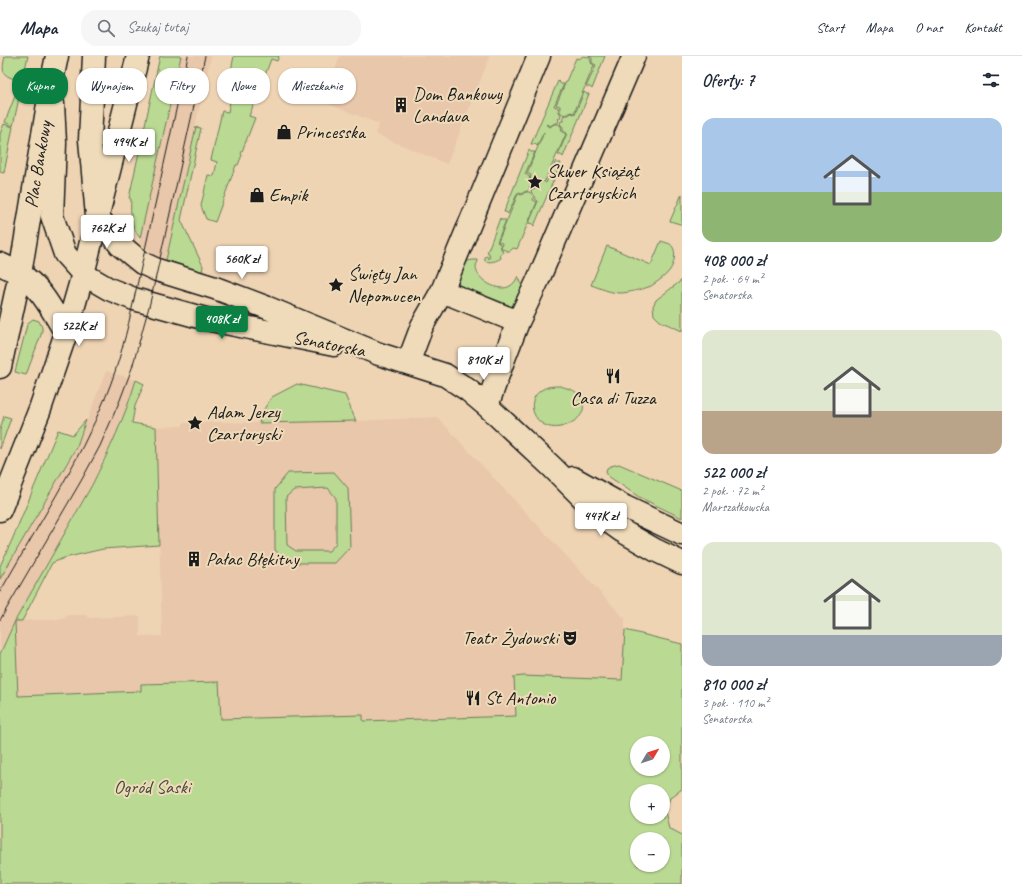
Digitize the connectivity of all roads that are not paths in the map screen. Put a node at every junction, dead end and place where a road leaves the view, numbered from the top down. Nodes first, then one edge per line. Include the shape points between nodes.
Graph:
1 (57, 56) edge
2 (94, 56) edge
3 (138, 56) edge
4 (539, 56) edge
5 (634, 56) edge
6 (54, 68) edge
7 (48, 104) edge
8 (53, 104) edge
9 (97, 216) junction
10 (0, 264) edge
11 (20, 274) junction
12 (83, 274) junction
13 (442, 291) junction
14 (518, 322) junction
15 (66, 333) junction
16 (379, 354) junction
17 (408, 363) junction
18 (0, 368) edge
19 (487, 406) junction
20 (552, 467) junction
21 (0, 510) edge
22 (682, 534) edge
23 (682, 563) edge

1 - 6 street, Plac Bankowy
2 - 9 street via 90,140
3 - 9 street
4 - 13 street
5 - 14 street
7 - 11 street, Plac Bankowy
8 - 12 street, Senatorska via 55,143 52,216 65,254
9 - 12 street
9 - 16 street, Senatorska via 120,245 142,263 216,288
10 - 11 street
11 - 15 street via 36,287
11 - 18 street, Plac Bankowy
12 - 15 street
12 - 16 street, Senatorska via 109,289 134,299 206,319
13 - 14 street
13 - 17 street via 422,326
14 - 19 street
15 - 21 street via 40,409
16 - 17 street, Senatorska
17 - 19 street, Senatorska via 445,375
19 - 20 street, Senatorska
20 - 22 street, Senatorska via 624,507
20 - 23 street, Senatorska via 601,516 622,531

